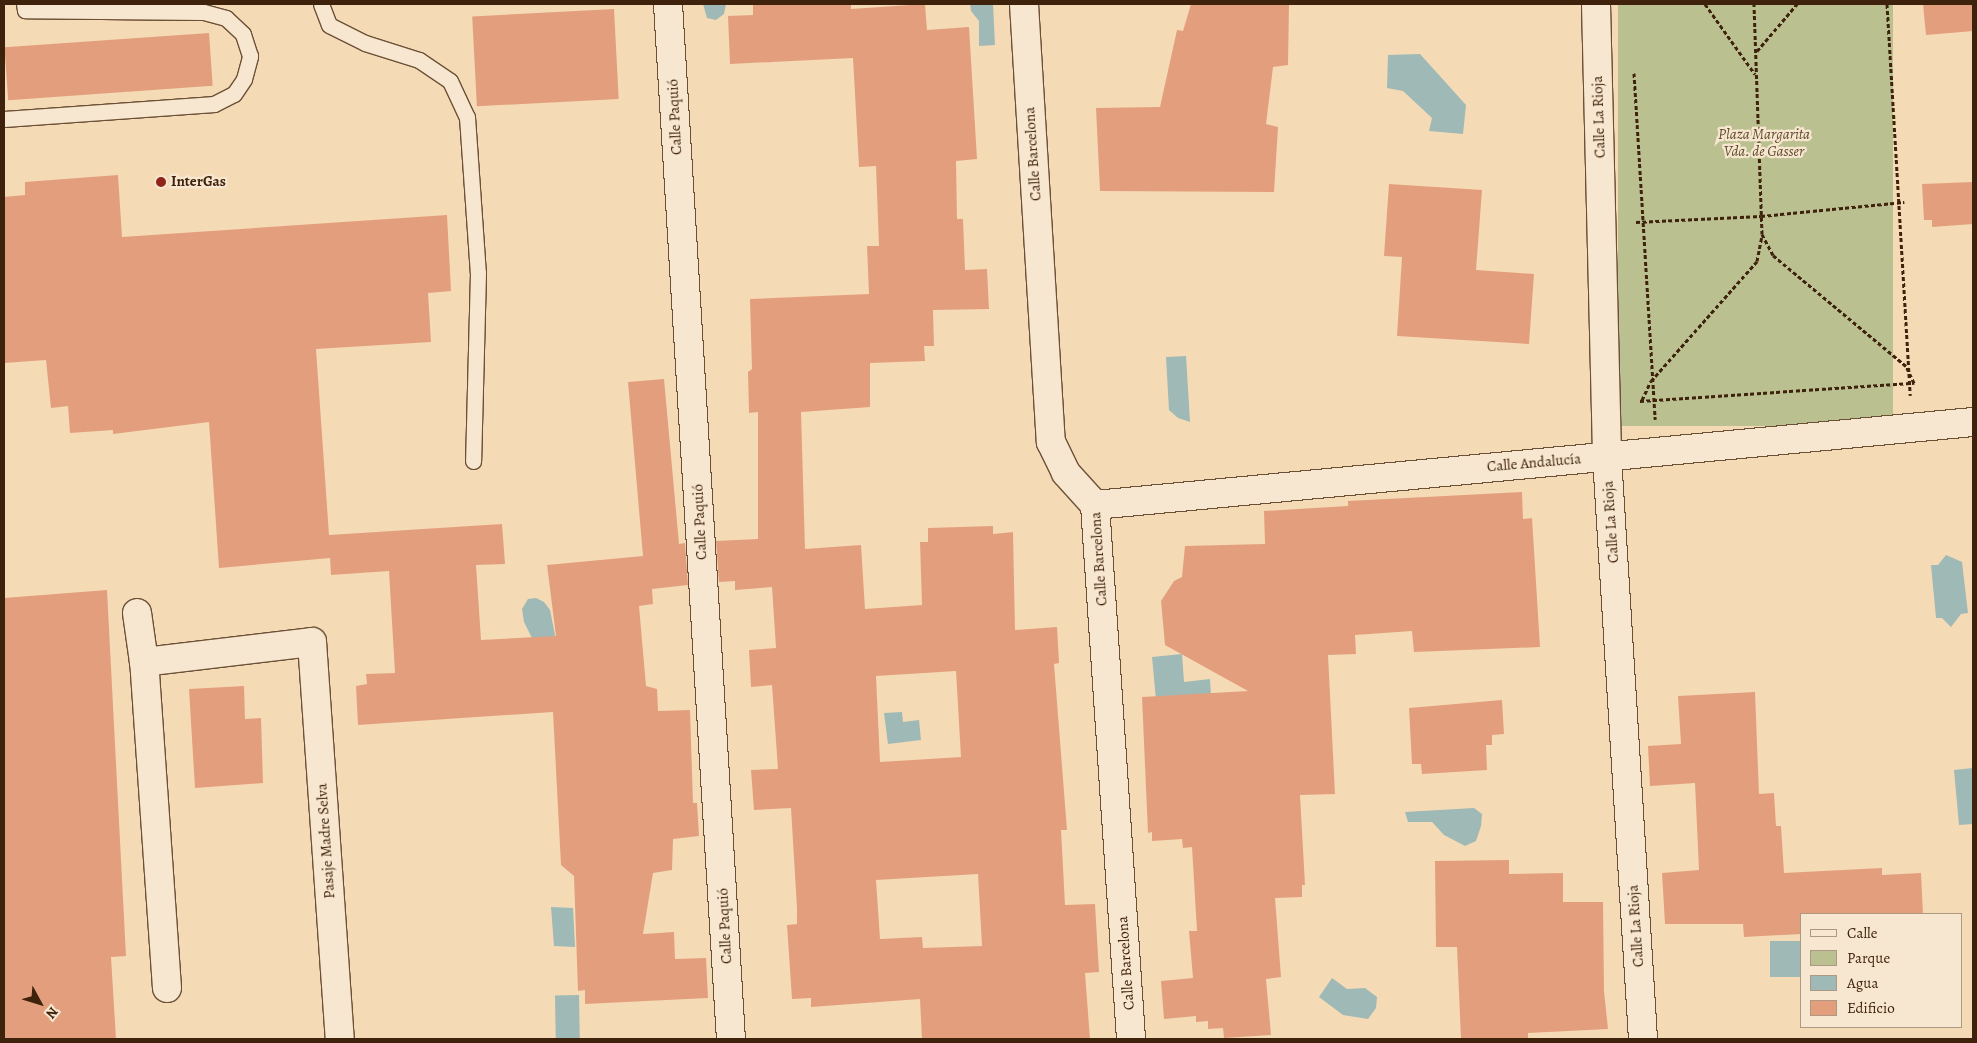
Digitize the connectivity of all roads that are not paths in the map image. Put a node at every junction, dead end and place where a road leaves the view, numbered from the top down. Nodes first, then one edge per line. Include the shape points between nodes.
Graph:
1 (24, 4) edge
2 (321, 4) edge
3 (668, 4) edge
4 (1024, 4) edge
5 (1596, 4) edge
6 (4, 119) edge
7 (1973, 422) edge
8 (1606, 457) junction
9 (473, 461) dead end
10 (1094, 505) junction
11 (137, 613) dead end
12 (144, 662) junction
13 (167, 988) dead end
14 (340, 1039) edge
15 (732, 1039) edge
16 (1130, 1039) edge
17 (1643, 1039) edge

1 - 6 lane via 25,10 203,12 226,18 244,34 250,56 244,79 234,94 214,104
2 - 9 lane via 329,25 364,43 419,60 450,81 467,117 478,273
3 - 15 street, Calle Paquió
4 - 10 street, Calle Barcelona via 1051,442 1066,473
5 - 8 street, Calle La Rioja
7 - 8 street, Calle Andalucía
8 - 10 street, Calle Andalucía
8 - 17 street, Calle La Rioja
10 - 16 street, Calle Barcelona
11 - 12 street
12 - 13 street
12 - 14 street, Pasaje Madre Selva via 312,642

